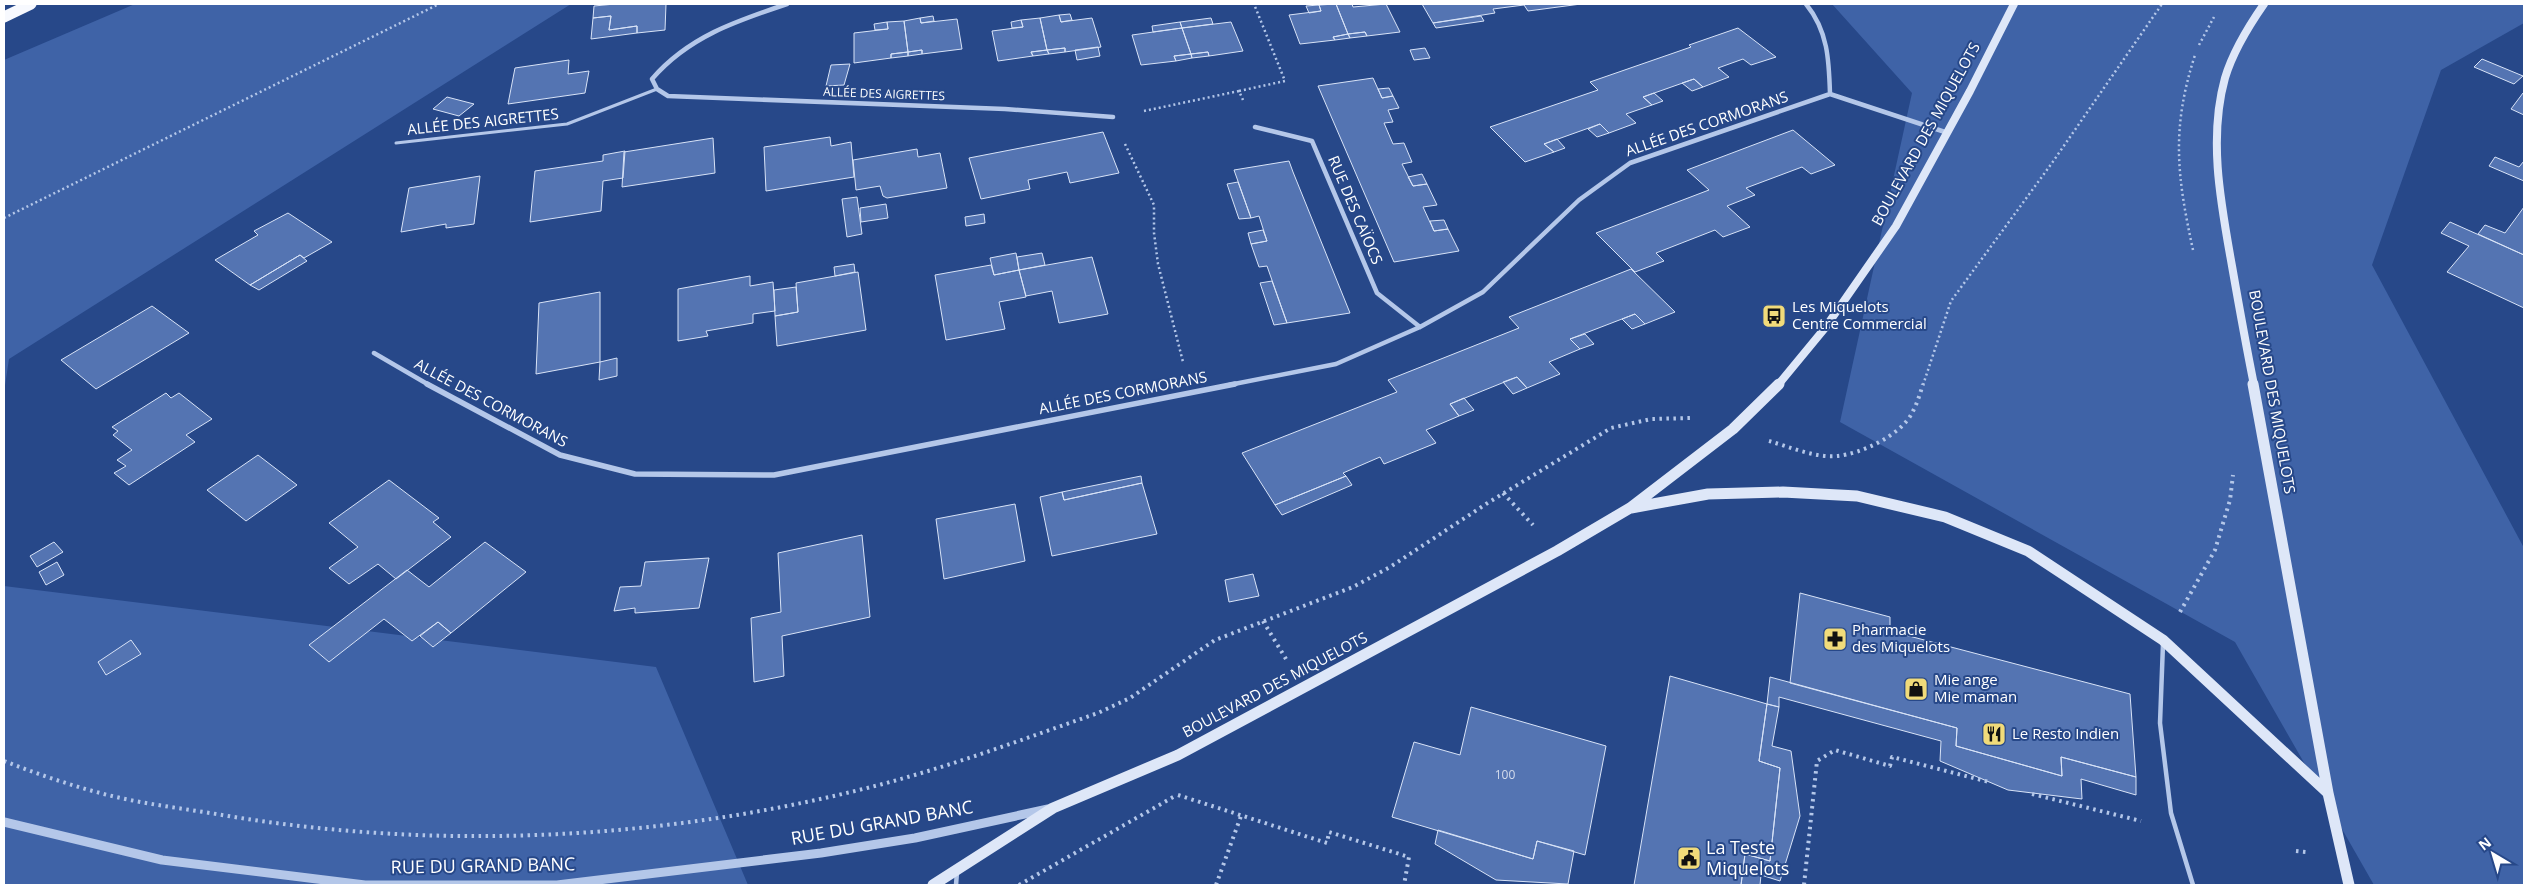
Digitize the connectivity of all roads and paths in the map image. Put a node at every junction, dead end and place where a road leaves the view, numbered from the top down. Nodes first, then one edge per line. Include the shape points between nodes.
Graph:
1 (31, 4) edge
2 (438, 4) edge
3 (787, 4) edge
4 (1254, 4) edge
5 (1806, 4) edge
6 (2014, 4) edge
7 (2162, 4) edge
8 (2264, 4) edge
9 (2219, 11) dead end
10 (4, 17) edge
11 (657, 89) junction
12 (1239, 91) junction
13 (1830, 94) junction
14 (1113, 117) junction
15 (1255, 127) joint
16 (1948, 133) junction
17 (396, 143) dead end
18 (4, 218) edge
19 (2194, 255) dead end
20 (1420, 327) junction
21 (374, 353) dead end
22 (1191, 392) junction
23 (1733, 430) junction
24 (2234, 466) dead end
25 (1630, 508) junction
26 (2163, 640) junction
27 (4, 761) edge
28 (1989, 782) dead end
29 (2328, 793) junction
30 (2032, 794) dead end
31 (1178, 795) dead end
32 (1053, 808) junction
33 (1241, 816) junction
34 (4, 822) edge
35 (2149, 823) dead end
36 (957, 869) junction
37 (933, 885) edge
38 (956, 885) edge
39 (1216, 885) edge
40 (1404, 885) edge
41 (1804, 885) edge
42 (2193, 885) edge
43 (2349, 885) edge

1 - 10 main road
2 - 18 path
3 - 11 street via 713,31 678,50 652,79
4 - 12 path via 1285,81
5 - 13 street via 1814,13 1828,43
6 - 16 main road, BOULEVARD DES MIQUELOTS
7 - 23 path via 1951,301 1912,414 1901,428 1863,450 1836,456 1806,452
8 - 29 main road, BOULEVARD DES MIQUELOTS via 2249,25 2225,79 2216,147 2220,195
9 - 19 path via 2208,24 2186,78 2177,127 2178,179
11 - 14 street, ALLÉE DES AIGRETTES via 668,96 1005,109
11 - 17 lane, ALLÉE DES AIGRETTES via 567,124
12 - 14 path
12 - 15 path
13 - 16 street
13 - 20 street, ALLÉE DES CORMORANS via 1630,163 1579,200 1483,292
14 - 22 path via 1154,205 1158,264
15 - 20 street, RUE DES CAÏOCS via 1312,141 1377,293
16 - 23 main road, BOULEVARD DES MIQUELOTS via 1896,226 1825,328 1769,396
20 - 22 street, ALLÉE DES CORMORANS via 1336,364
21 - 22 street, ALLÉE DES CORMORANS via 450,398 560,456 634,474 774,475
23 - 25 main road, BOULEVARD DES MIQUELOTS
23 - 27 path via 1680,416 1633,421 1611,428 1390,567 1353,587 1215,640 1130,698 1098,713 890,782 751,813 576,834 356,832 278,824 117,797
24 - 26 path via 2230,500 2215,550
25 - 26 main road, BOULEVARD DES MIQUELOTS via 1708,494 1783,492 1856,496 1945,517 2028,551
25 - 32 main road, BOULEVARD DES MIQUELOTS via 1557,551 1178,755
26 - 29 main road, BOULEVARD DES MIQUELOTS
26 - 42 lane via 2160,722 2171,813
28 - 41 path via 1892,757 1890,766 1835,750 1817,761
29 - 43 main road, BOULEVARD DES MIQUELOTS
30 - 35 path
31 - 33 path
32 - 34 street, RUE DU GRAND BANC via 906,840 557,885 365,885 162,860
32 - 36 main road, BOULEVARD DES MIQUELOTS
33 - 39 path
33 - 40 path via 1327,843 1329,832 1409,857
36 - 37 main road, BOULEVARD DES MIQUELOTS
36 - 38 lane

